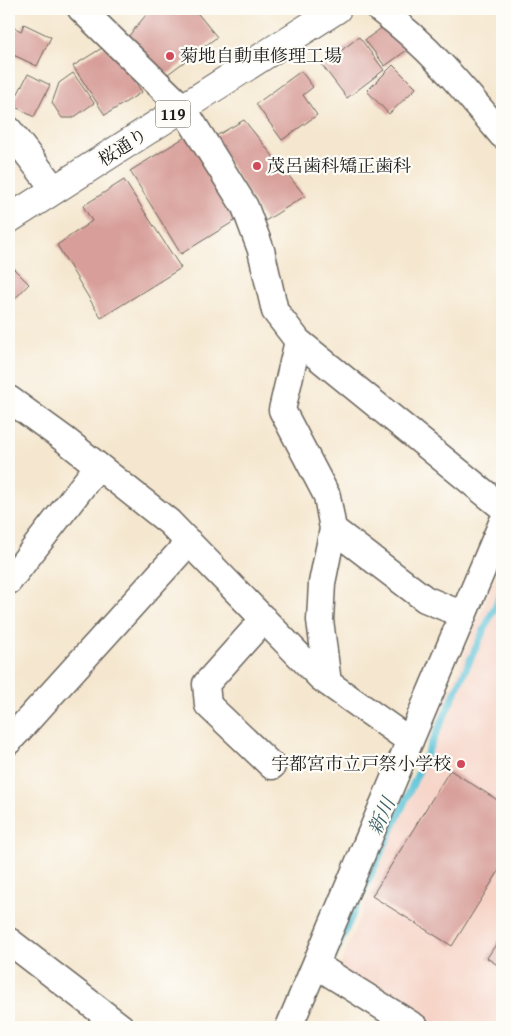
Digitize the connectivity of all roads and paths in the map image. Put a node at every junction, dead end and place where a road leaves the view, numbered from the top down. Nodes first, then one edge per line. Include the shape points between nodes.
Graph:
1 (81, 9) edge
2 (337, 9) edge
3 (379, 9) edge
4 (183, 108) junction
5 (9, 130) edge
6 (502, 134) edge
7 (55, 190) junction
8 (9, 219) edge
9 (298, 341) junction
10 (9, 400) edge
11 (98, 466) junction
12 (502, 507) edge
13 (502, 523) edge
14 (333, 529) junction
15 (189, 542) junction
16 (9, 581) edge
17 (463, 615) junction
18 (264, 619) junction
19 (328, 683) junction
20 (9, 741) edge
21 (410, 741) junction
22 (272, 766) dead end
23 (9, 941) edge
24 (316, 965) junction
25 (121, 1027) edge
26 (289, 1027) edge
27 (415, 1027) edge

1 - 4 street
2 - 4 highway, 桜通り / 119
3 - 6 street via 404,27 446,68
4 - 7 highway, 桜通り / 119
4 - 9 street via 244,207 261,250 275,311
5 - 7 street
7 - 8 highway, 桜通り / 119
9 - 12 street
9 - 14 street via 282,410 326,496
10 - 11 street
11 - 15 street via 169,522
11 - 16 street
13 - 17 street
14 - 17 street via 425,599
14 - 19 street via 322,583 320,620
15 - 18 street
15 - 20 street
17 - 21 street
18 - 19 street
18 - 22 street via 206,684 208,705
19 - 21 street
21 - 24 street
23 - 25 street
24 - 26 street
24 - 27 street

